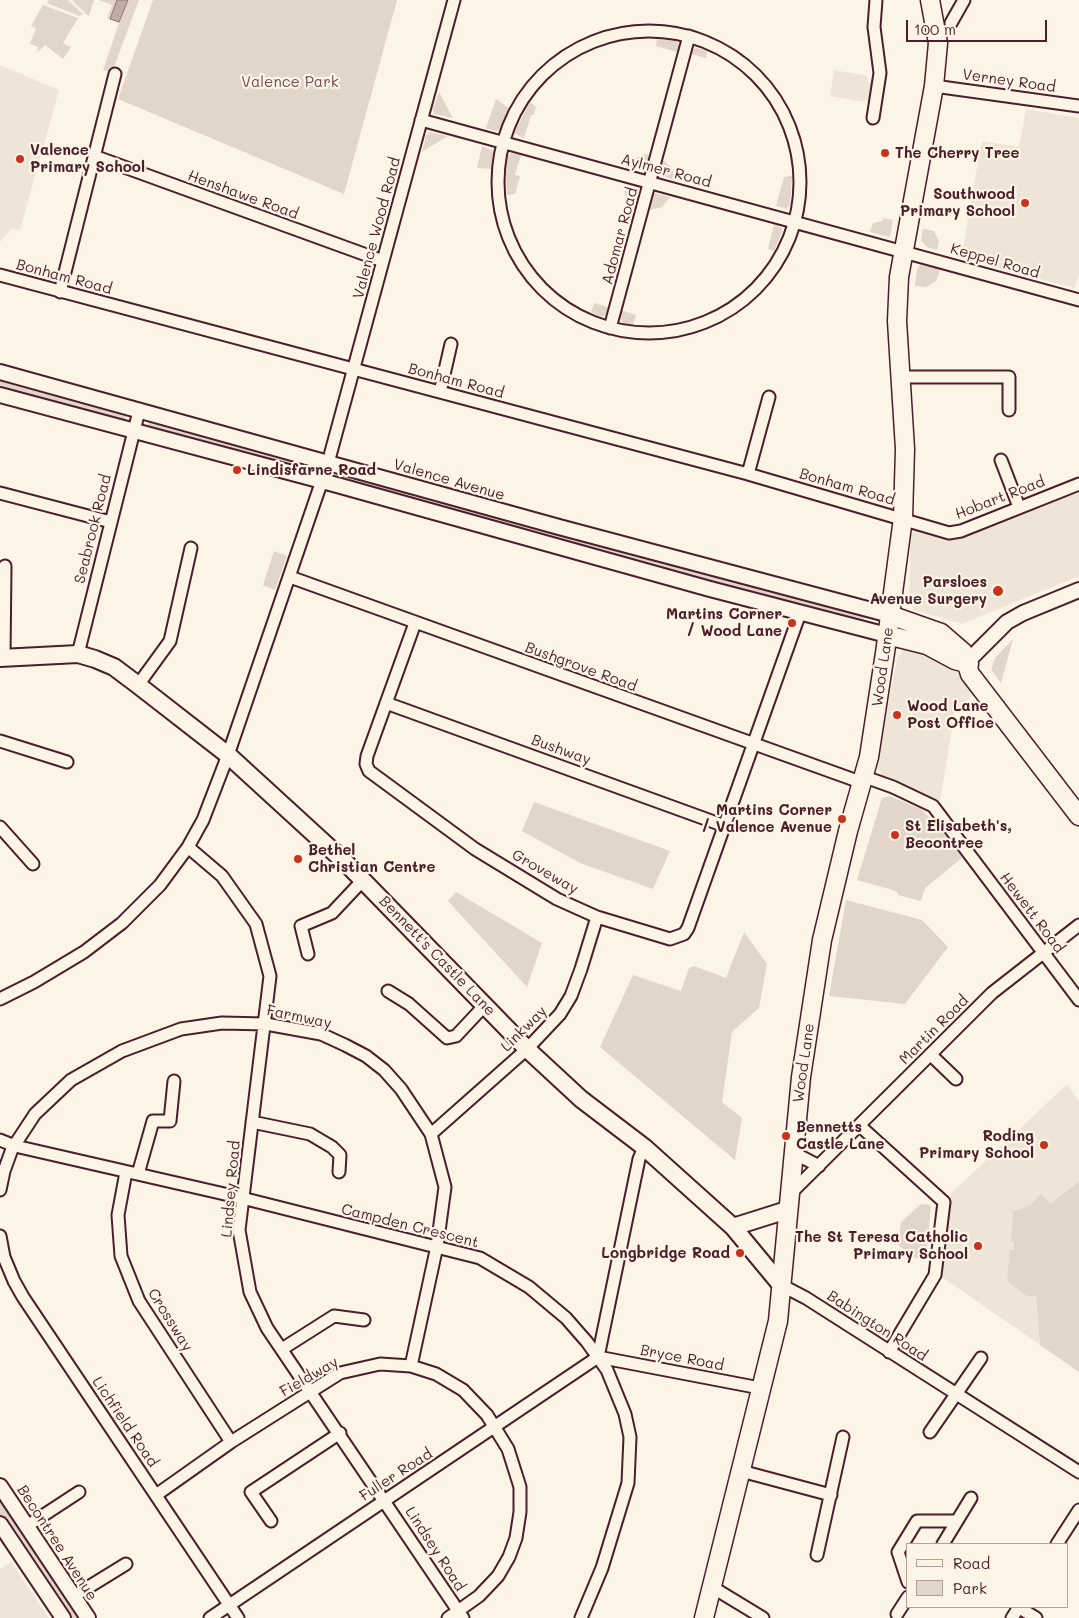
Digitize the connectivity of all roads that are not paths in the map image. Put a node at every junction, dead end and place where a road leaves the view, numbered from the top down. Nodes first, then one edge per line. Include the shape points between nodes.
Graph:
1 (454, 0) edge
2 (876, 0) edge
3 (930, 0) edge
4 (964, 0) edge
5 (951, 24) dead end
6 (689, 36) junction
7 (115, 74) dead end
8 (934, 86) junction
9 (1079, 106) edge
10 (873, 118) dead end
11 (421, 120) junction
12 (504, 142) junction
13 (94, 156) junction
14 (650, 182) junction
15 (795, 221) junction
16 (904, 251) junction
17 (383, 261) junction
18 (0, 275) edge
19 (60, 292) junction
20 (1079, 300) edge
21 (610, 328) junction
22 (452, 344) dead end
23 (354, 370) junction
24 (0, 372) edge
25 (900, 376) junction
26 (440, 392) junction
27 (0, 395) edge
28 (769, 397) dead end
29 (139, 410) junction
30 (1009, 410) dead end
31 (133, 432) junction
32 (1001, 460) dead end
33 (328, 464) junction
34 (748, 474) junction
35 (321, 482) junction
36 (1079, 484) edge
37 (0, 492) edge
38 (1020, 507) junction
39 (903, 518) junction
40 (111, 522) junction
41 (191, 548) dead end
42 (5, 566) dead end
43 (290, 577) junction
44 (1079, 590) edge
45 (800, 613) junction
46 (890, 615) junction
47 (415, 623) junction
48 (888, 635) junction
49 (78, 654) junction
50 (2, 658) edge
51 (967, 662) junction
52 (138, 684) junction
53 (386, 703) junction
54 (0, 741) edge
55 (755, 745) junction
56 (228, 755) junction
57 (67, 762) dead end
58 (864, 780) junction
59 (1079, 804) edge
60 (1079, 816) edge
61 (725, 826) junction
62 (0, 828) edge
63 (188, 847) junction
64 (32, 864) dead end
65 (363, 880) junction
66 (597, 917) junction
67 (1079, 925) edge
68 (1043, 952) junction
69 (308, 954) dead end
70 (388, 991) dead end
71 (0, 999) edge
72 (1079, 1000) edge
73 (485, 1006) junction
74 (266, 1024) junction
75 (527, 1049) junction
76 (931, 1055) junction
77 (956, 1079) dead end
78 (174, 1081) dead end
79 (252, 1122) junction
80 (860, 1126) junction
81 (431, 1134) junction
82 (0, 1140) edge
83 (15, 1146) junction
84 (644, 1147) junction
85 (794, 1154) junction
86 (819, 1166) junction
87 (339, 1172) dead end
88 (132, 1173) junction
89 (0, 1190) edge
90 (242, 1198) junction
91 (788, 1202) junction
92 (732, 1227) junction
93 (0, 1236) edge
94 (437, 1246) junction
95 (781, 1285) junction
96 (364, 1320) dead end
97 (282, 1349) junction
98 (889, 1352) junction
99 (598, 1357) junction
100 (981, 1358) dead end
101 (411, 1366) junction
102 (760, 1388) junction
103 (311, 1391) junction
104 (956, 1395) junction
105 (496, 1427) junction
106 (930, 1432) dead end
107 (340, 1433) junction
108 (843, 1437) dead end
109 (232, 1442) junction
110 (741, 1471) junction
111 (1079, 1472) edge
112 (0, 1486) edge
113 (80, 1492) dead end
114 (156, 1495) junction
115 (831, 1495) junction
116 (971, 1498) dead end
117 (384, 1500) junction
118 (1079, 1510) edge
119 (271, 1521) dead end
120 (957, 1521) junction
121 (0, 1524) edge
122 (28, 1526) junction
123 (944, 1543) edge
124 (1059, 1543) edge
125 (817, 1555) dead end
126 (126, 1564) dead end
127 (906, 1576) edge
128 (712, 1587) junction
129 (74, 1596) junction
130 (906, 1600) edge
131 (229, 1605) junction
132 (1020, 1608) edge
133 (897, 1614) dead end
134 (456, 1616) edge
135 (63, 1618) edge
136 (88, 1618) edge
137 (210, 1618) edge
138 (238, 1618) edge
139 (581, 1618) edge
140 (704, 1618) edge
141 (763, 1618) edge
142 (1036, 1618) edge

1 - 11 street, Valence Wood Road
2 - 10 street via 874,26 880,73
3 - 8 main road, Wood Lane via 938,43
4 - 5 street
6 - 12 street via 635,32 600,39 567,56 539,79 528,93
6 - 14 street, Adomar Road
6 - 15 street via 742,62 769,90 780,107 789,124 799,162
7 - 13 street
8 - 9 street, Verney Road
8 - 16 main road, Wood Lane
11 - 12 street, Aylmer Road
11 - 17 street, Valence Wood Road
12 - 14 street, Aylmer Road
12 - 21 street via 499,197 514,249 534,280 554,298 576,314
13 - 17 street, Henshawe Road
13 - 19 street
14 - 15 street, Aylmer Road
14 - 21 street, Adomar Road
15 - 16 street, Aylmer Road
15 - 21 street via 771,270 732,308 700,324 664,332
16 - 20 street, Keppel Road
16 - 25 main road, Wood Lane via 897,322
17 - 23 street, Valence Wood Road
18 - 19 street, Bonham Road
19 - 23 street, Bonham Road
22 - 26 street
23 - 26 street, Bonham Road
23 - 33 street, Valence Wood Road
24 - 29 street, Valence Avenue
25 - 30 street via 1009,377
25 - 39 main road, Wood Lane via 905,449
26 - 34 street, Bonham Road
27 - 31 street
28 - 34 street
29 - 31 street, Seabrook Road
29 - 33 street, Valence Avenue
31 - 35 street
31 - 40 street, Seabrook Road
32 - 38 street
33 - 35 street
33 - 46 street, Valence Avenue
34 - 39 street, Bonham Road
35 - 43 street
35 - 45 street
36 - 38 street, Hobart Road
37 - 40 street
38 - 39 street, Hobart Road via 961,532 949,533
39 - 46 main road, Wood Lane
40 - 49 street, Seabrook Road
41 - 52 street via 170,641
42 - 50 street
43 - 47 street, Bushgrove Road
43 - 56 street
44 - 51 street via 1007,622
45 - 48 street
45 - 55 street, Groveway
46 - 48 main road, Wood Lane
46 - 51 main road via 941,633 963,652
47 - 53 street, Groveway
47 - 55 street, Bushgrove Road
48 - 51 main road via 927,645 955,660
48 - 58 main road, Wood Lane
49 - 50 main road, Bennett's Castle Lane
49 - 52 main road, Bennett's Castle Lane via 114,667
51 - 59 main road
51 - 60 main road via 970,674
52 - 56 main road, Bennett's Castle Lane
53 - 61 street, Bushway
53 - 66 street, Groveway via 367,756 369,771 475,849 557,899
54 - 57 street
55 - 58 street, Bushgrove Road
55 - 61 street, Groveway
56 - 63 street via 203,820
56 - 65 main road, Bennett's Castle Lane
58 - 68 street, Hewett Road via 893,787 933,806
58 - 85 main road, Wood Lane via 848,831 822,940 801,1077
61 - 66 street, Groveway via 684,934 670,939 659,937
62 - 64 street
63 - 71 street via 160,885 122,923 84,952
63 - 74 street, Lindsey Road via 222,876 256,924 270,976
65 - 69 street via 332,914 301,926
65 - 73 main road, Bennett's Castle Lane
66 - 75 street, Linkway via 571,996 560,1014
67 - 68 street, Martin Road
68 - 72 street, Hewett Road
68 - 76 street, Martin Road via 992,993
70 - 73 street via 447,1038 456,1036
73 - 75 main road, Bennett's Castle Lane
74 - 79 street, Lindsey Road
74 - 81 street, Farmway via 321,1034 366,1056 401,1089
74 - 83 street, Farmway via 222,1023 181,1029 122,1051 71,1080 26,1126
75 - 81 street, Linkway
75 - 84 main road, Bennett's Castle Lane via 581,1099
76 - 77 street
76 - 80 street, Martin Road
78 - 88 street, Crossway via 170,1121 153,1121
79 - 87 street via 310,1134 340,1154
79 - 90 street, Lindsey Road
80 - 86 street, Martin Road
80 - 98 street via 944,1202 935,1275
81 - 94 street, Farmway via 445,1187
82 - 83 street, Campden Crescent
83 - 88 street, Campden Crescent
83 - 89 street
84 - 92 main road, Bennett's Castle Lane
84 - 99 street
85 - 86 street
85 - 91 main road, Wood Lane
86 - 91 street, Martin Road
88 - 90 street, Campden Crescent
88 - 109 street, Crossway via 118,1215 121,1256 139,1301
90 - 94 street, Campden Crescent
90 - 97 street, Lindsey Road via 239,1230 250,1292
91 - 92 main road
91 - 95 main road
92 - 95 main road, Bennett's Castle Lane
93 - 114 street, Lichfield Road via 14,1282
94 - 99 street, Campden Crescent via 480,1258 528,1287 566,1318
94 - 101 street, Farmway
95 - 98 street, Babington Road
95 - 102 main road via 778,1321
96 - 97 street via 334,1316
97 - 103 street, Lindsey Road
98 - 104 street, Babington Road
99 - 102 street, Bryce Road
99 - 105 street, Fuller Road
99 - 139 street, Campden Crescent via 617,1391 625,1414 630,1458 628,1483 618,1522
100 - 104 street
101 - 103 street, Fieldway via 380,1364 357,1368 340,1373
101 - 105 street, Fieldway via 436,1374 463,1390
102 - 110 main road
103 - 107 street, Lindsey Road
103 - 109 street, Fieldway
104 - 106 street
104 - 111 street, Babington Road
105 - 117 street, Fuller Road
105 - 134 street, Fieldway via 508,1449 520,1487 516,1538 498,1576
107 - 117 street, Lindsey Road
107 - 119 street via 251,1492
108 - 115 street
109 - 114 street, Fieldway
110 - 115 street
110 - 128 main road
112 - 122 street, Becontree Avenue
113 - 122 street
114 - 131 street, Lichfield Road
115 - 125 street
116 - 120 street
117 - 131 street, Fuller Road
117 - 134 street, Lindsey Road
118 - 124 street
120 - 123 street
120 - 127 street via 917,1522 898,1552
121 - 135 street
122 - 129 street, Becontree Avenue
126 - 129 street
128 - 140 main road
128 - 141 street
129 - 136 street, Becontree Avenue
130 - 133 street
131 - 137 street, Fuller Road
131 - 138 street, Lichfield Road
132 - 142 street

